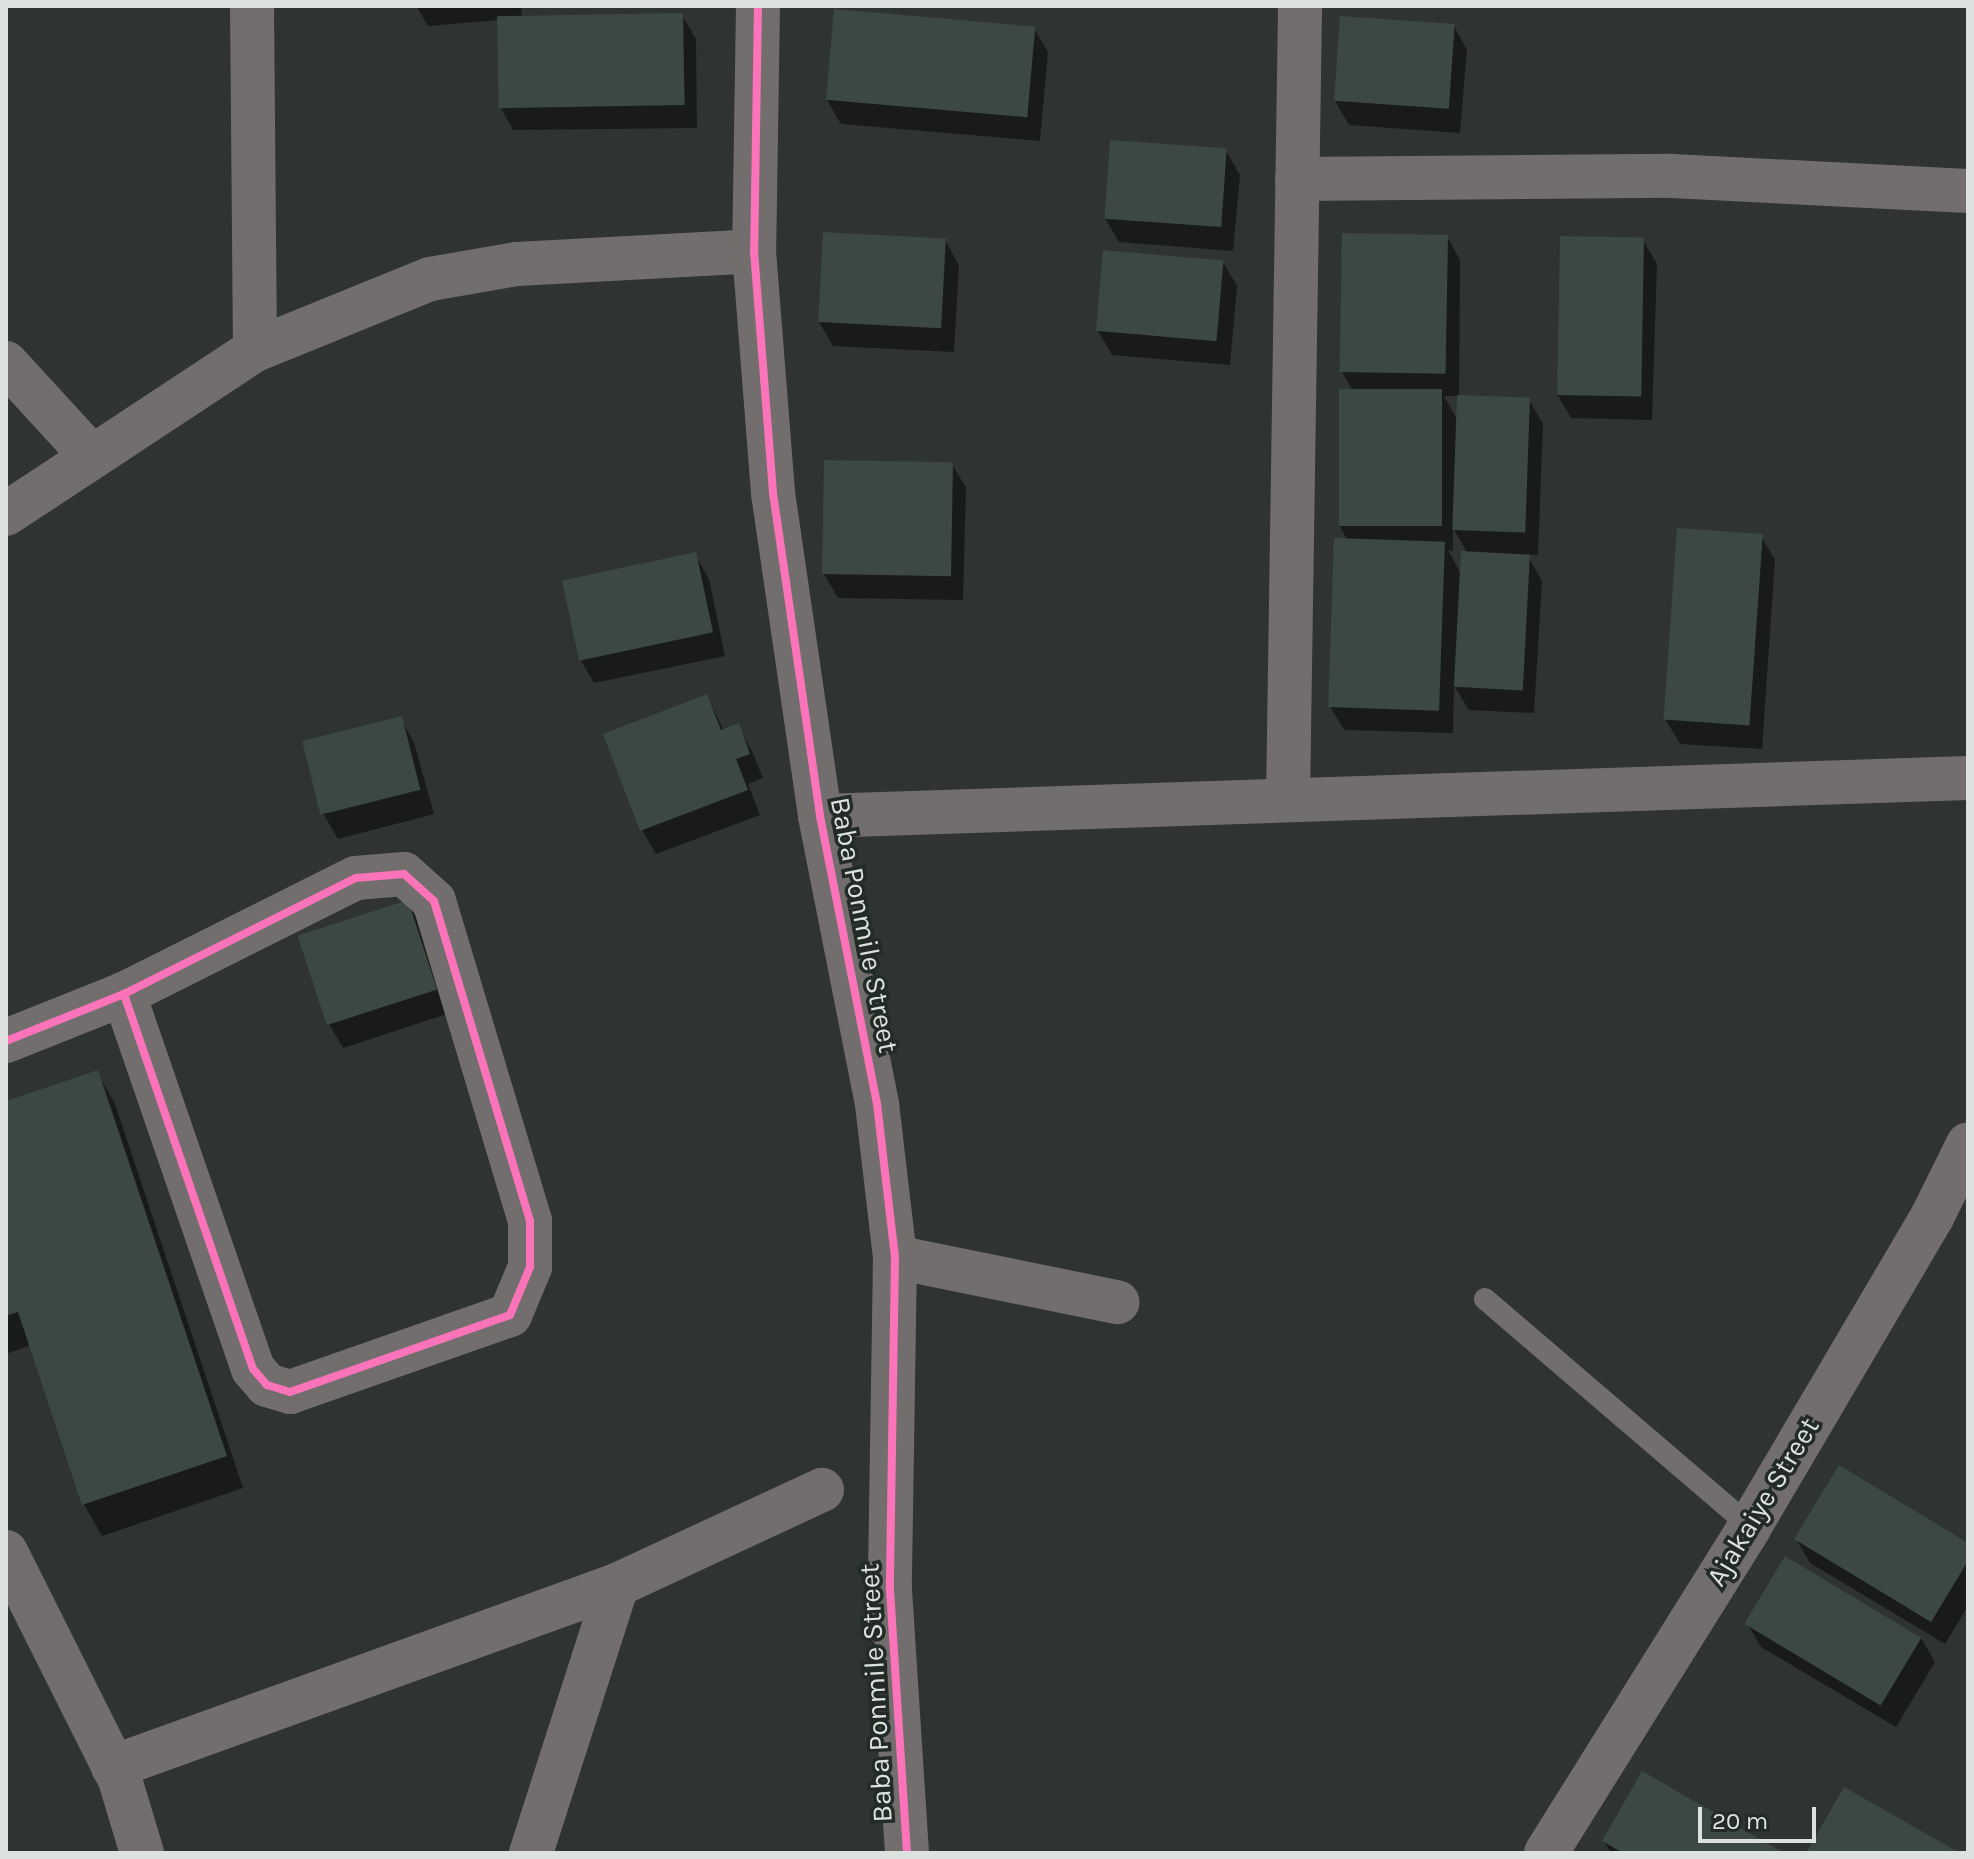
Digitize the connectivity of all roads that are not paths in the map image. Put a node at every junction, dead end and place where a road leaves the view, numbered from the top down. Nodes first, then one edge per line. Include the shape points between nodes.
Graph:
1 (252, 6) edge
2 (758, 6) edge
3 (1300, 6) edge
4 (1297, 179) junction
5 (1968, 191) edge
6 (754, 251) junction
7 (255, 350) junction
8 (6, 363) edge
9 (92, 457) junction
10 (6, 514) edge
11 (1968, 778) edge
12 (1288, 800) junction
13 (820, 816) junction
14 (124, 994) junction
15 (6, 1041) edge
16 (1968, 1144) edge
17 (895, 1257) junction
18 (1485, 1299) dead end
19 (1117, 1302) dead end
20 (822, 1490) dead end
21 (1750, 1526) junction
22 (6, 1552) edge
23 (617, 1585) junction
24 (113, 1767) junction
25 (142, 1853) edge
26 (531, 1853) edge
27 (907, 1853) edge
28 (1546, 1853) edge

1 - 7 street
2 - 6 street, Baba Ponmile Street
3 - 4 street
4 - 5 street via 1672,176
4 - 12 street
6 - 7 street via 517,264 430,279
6 - 13 street, Baba Ponmile Street via 773,493
7 - 9 street
8 - 9 street
9 - 10 street
11 - 12 street
12 - 13 street
13 - 17 street, Baba Ponmile Street via 877,1104
14 - 14 street via 253,1369 267,1385 290,1392 510,1315 530,1267 530,1221 434,901 404,874 356,878
14 - 15 street
16 - 21 street, Ajakaiye Street via 1932,1217
17 - 19 street
17 - 27 street, Baba Ponmile Street via 890,1590
18 - 21 lane
20 - 23 street
21 - 28 street, Ajakaiye Street
22 - 24 street
23 - 24 street
23 - 26 street
24 - 25 street

